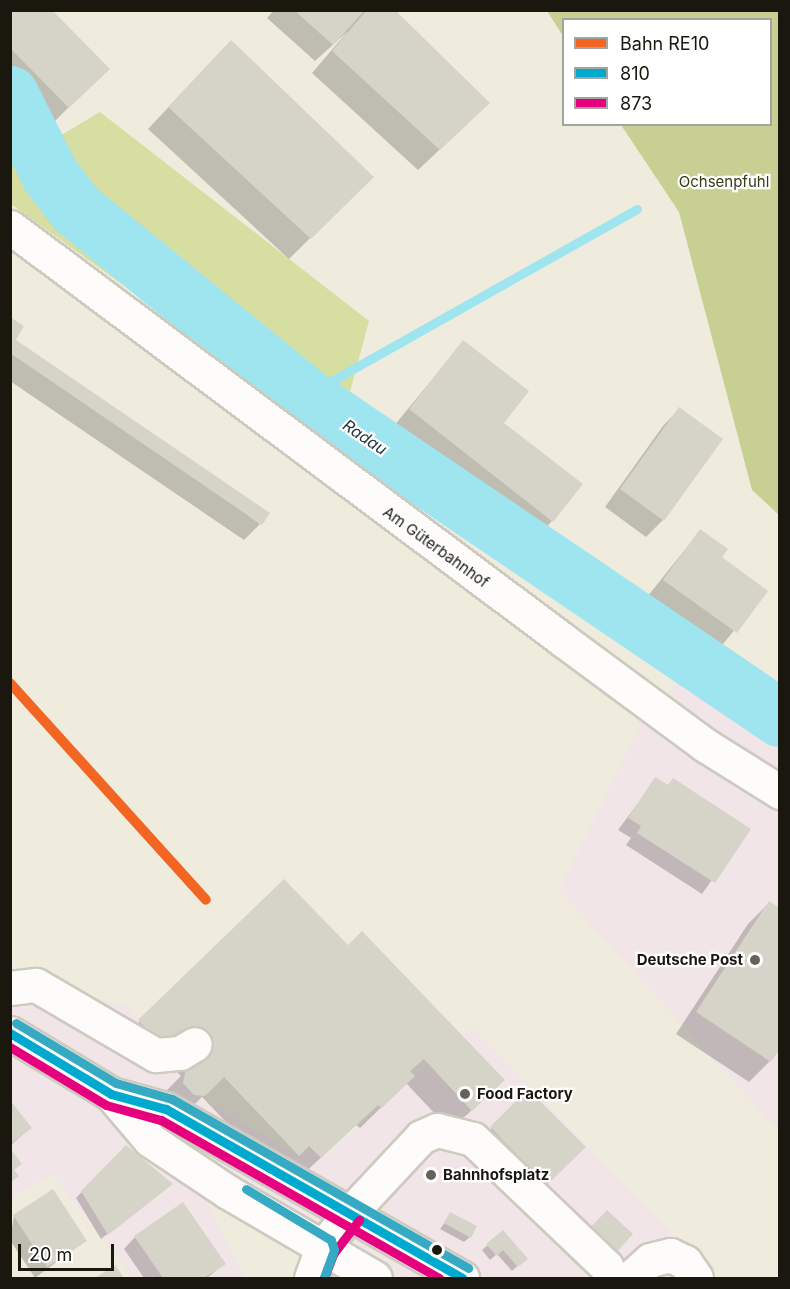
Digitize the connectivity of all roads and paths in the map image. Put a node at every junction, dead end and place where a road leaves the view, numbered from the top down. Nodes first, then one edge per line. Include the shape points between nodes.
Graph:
1 (10, 227) edge
2 (780, 792) edge
3 (10, 988) edge
4 (10, 1033) edge
5 (195, 1044) dead end
6 (111, 1094) junction
7 (350, 1214) junction
8 (322, 1248) junction
9 (310, 1278) edge
10 (375, 1278) edge
11 (462, 1278) edge
12 (611, 1278) edge
13 (630, 1278) edge
14 (696, 1278) edge

1 - 2 street, Am Güterbahnhof via 687,731
3 - 5 street via 36,985 156,1055 180,1053
4 - 6 street
6 - 7 street via 166,1110
6 - 8 street via 150,1140
7 - 8 street
7 - 11 street
7 - 12 street via 421,1137 437,1130 458,1133 472,1139 540,1202 606,1266
8 - 9 street
8 - 10 street
13 - 14 street via 650,1260 670,1255 686,1262

